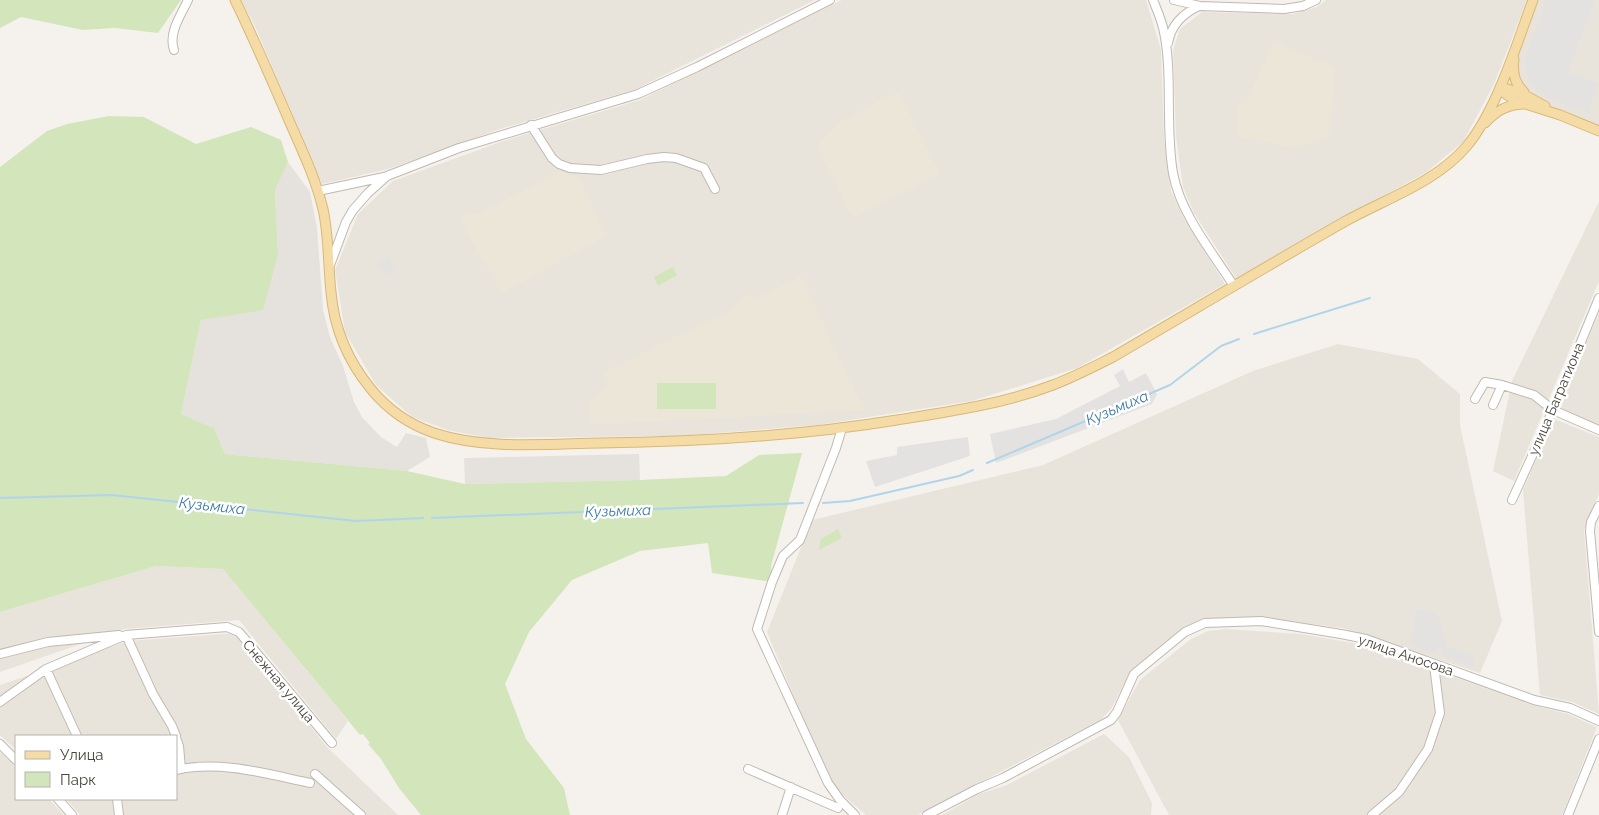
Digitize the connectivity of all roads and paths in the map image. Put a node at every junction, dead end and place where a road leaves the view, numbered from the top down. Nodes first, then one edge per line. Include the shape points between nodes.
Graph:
1 (188, 0) edge
2 (235, 0) edge
3 (830, 0) edge
4 (1153, 0) edge
5 (1174, 0) edge
6 (1316, 0) edge
7 (1533, 0) edge
8 (1200, 6) junction
9 (1516, 47) junction
10 (174, 50) dead end
11 (1167, 50) junction
12 (1500, 87) junction
13 (1527, 100) junction
14 (531, 126) junction
15 (1478, 130) junction
16 (1599, 131) edge
17 (387, 176) junction
18 (715, 189) dead end
19 (318, 191) junction
20 (329, 269) junction
21 (1234, 286) junction
22 (1599, 298) edge
23 (1502, 385) junction
24 (1475, 399) dead end
25 (1493, 405) dead end
26 (1553, 410) junction
27 (842, 428) junction
28 (1599, 430) edge
29 (1512, 500) dead end
30 (1599, 506) edge
31 (1599, 632) edge
32 (126, 635) junction
33 (0, 654) edge
34 (1434, 664) junction
35 (46, 669) junction
36 (0, 702) edge
37 (1599, 721) edge
38 (77, 735) edge
39 (175, 735) edge
40 (1599, 739) edge
41 (178, 743) edge
42 (332, 743) dead end
43 (0, 744) edge
44 (15, 759) edge
45 (748, 768) dead end
46 (179, 770) edge
47 (315, 774) dead end
48 (310, 783) dead end
49 (791, 788) junction
50 (59, 800) edge
51 (116, 800) edge
52 (838, 808) edge
53 (72, 815) edge
54 (119, 815) edge
55 (361, 815) edge
56 (782, 815) edge
57 (855, 815) edge
58 (926, 815) edge
59 (1372, 815) edge
60 (1568, 815) edge

1 - 10 street via 173,31
2 - 19 main road
3 - 14 street via 638,94
4 - 11 street
5 - 8 street
6 - 8 street via 1284,9
7 - 9 main road
8 - 11 street via 1190,10 1175,25
9 - 12 main road
9 - 13 main road via 1515,79
11 - 21 street via 1170,136 1177,189 1189,216
12 - 13 main road via 1509,97
12 - 15 main road
13 - 15 main road via 1502,108
13 - 16 main road
14 - 17 street via 438,155
14 - 18 street via 552,158 570,168 601,170 657,157 676,158 704,168
15 - 21 main road via 1456,158 1442,169
17 - 19 street
17 - 20 street via 350,216
19 - 20 main road via 326,226
20 - 27 main road via 339,334 357,370 390,409 409,423 434,433 487,444 537,444 680,442
21 - 27 main road via 1112,357 1051,386 966,409
22 - 26 street, улица Багратиона
23 - 24 street via 1485,382
23 - 25 street
23 - 26 street via 1534,395
26 - 28 street
26 - 29 street, улица Багратиона
27 - 52 street via 800,540 783,556 757,629
30 - 31 street via 1590,531
32 - 33 street via 48,642
32 - 35 street, Снежная улица
32 - 39 street
32 - 42 street, Снежная улица via 227,626 239,632
34 - 37 street, улица Аносова via 1534,700 1570,708
34 - 58 street, улица Аносова via 1366,639 1341,634 1261,621 1206,623 1185,632 1134,674 1111,720
34 - 59 street via 1440,713 1428,749 1398,792
35 - 36 street, Снежная улица
35 - 38 street
40 - 60 street
41 - 46 street
43 - 44 street
45 - 49 street
46 - 48 street via 206,766 235,768
47 - 55 street
49 - 52 street
49 - 56 street
50 - 53 street
51 - 54 street
52 - 57 street

